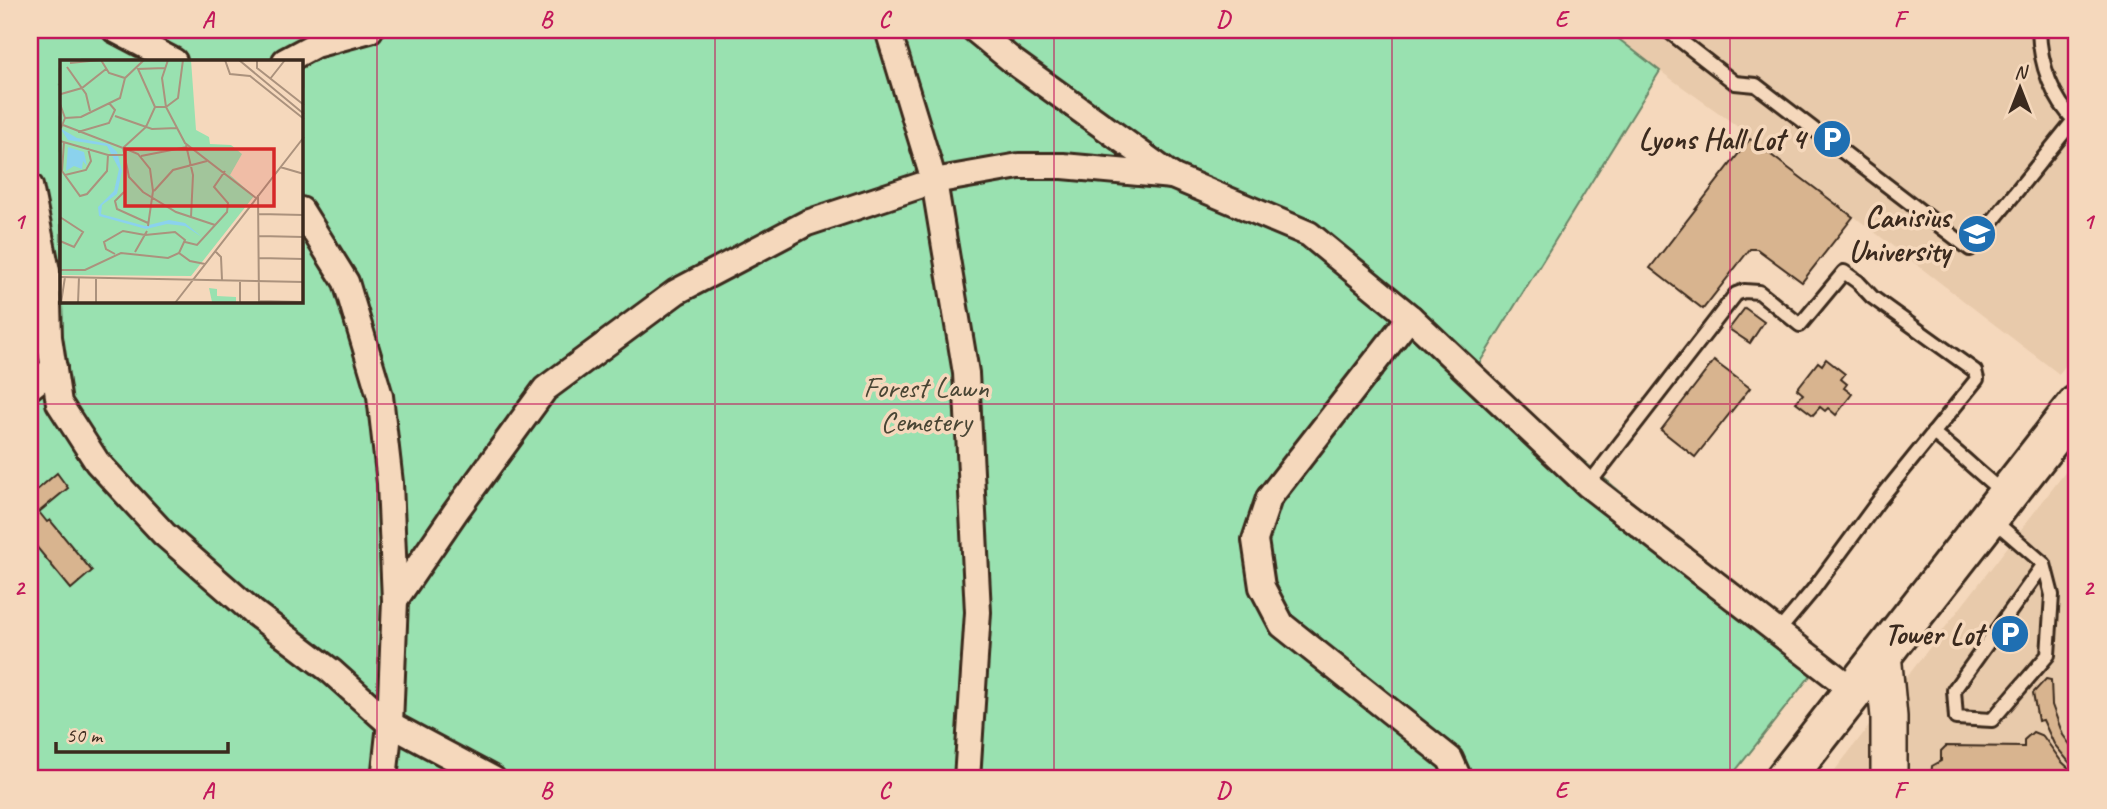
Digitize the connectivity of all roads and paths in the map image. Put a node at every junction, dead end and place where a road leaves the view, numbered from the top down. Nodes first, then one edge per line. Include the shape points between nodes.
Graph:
1 (115, 30) edge
2 (370, 30) edge
3 (888, 30) edge
4 (975, 30) edge
5 (1667, 30) edge
6 (2039, 30) edge
7 (172, 60) edge
8 (287, 60) edge
9 (2076, 122) edge
10 (1172, 176) junction
11 (934, 181) junction
12 (30, 186) edge
13 (303, 212) edge
14 (1410, 317) junction
15 (54, 368) junction
16 (30, 387) edge
17 (2070, 420) edge
18 (1933, 433) junction
19 (1588, 485) junction
20 (1998, 506) junction
21 (2044, 565) junction
22 (395, 600) junction
23 (1777, 633) junction
24 (1883, 654) junction
25 (1854, 691) junction
26 (390, 724) junction
27 (384, 779) edge
28 (493, 779) edge
29 (967, 779) edge
30 (1459, 779) edge
31 (1784, 779) edge
32 (1889, 779) edge

1 - 7 street
2 - 8 street via 315,45
3 - 11 street
4 - 10 street
5 - 9 lane via 1735,83 1756,85 1970,249
6 - 9 lane via 2051,86
10 - 11 street via 1019,166
10 - 14 street via 1309,234
11 - 22 street via 807,223 676,292 545,389
11 - 29 street via 966,373 978,611
12 - 15 street via 47,271
13 - 22 street via 345,282 380,396 390,483
14 - 19 street
14 - 30 street via 1269,498 1255,540 1262,587 1282,625 1450,760
15 - 16 street
15 - 26 street via 59,403 97,462 164,534
17 - 20 main road
18 - 19 lane via 1977,379 1975,371 1844,272 1800,325 1759,292 1736,294
18 - 20 lane via 1973,468
18 - 23 lane
19 - 23 street
20 - 21 lane
20 - 24 main road
21 - 21 lane via 1954,690 1956,718 1992,720 2048,656 2052,595
22 - 26 street
23 - 25 street
24 - 25 main road
24 - 32 street
25 - 31 main road
26 - 27 street
26 - 28 street

